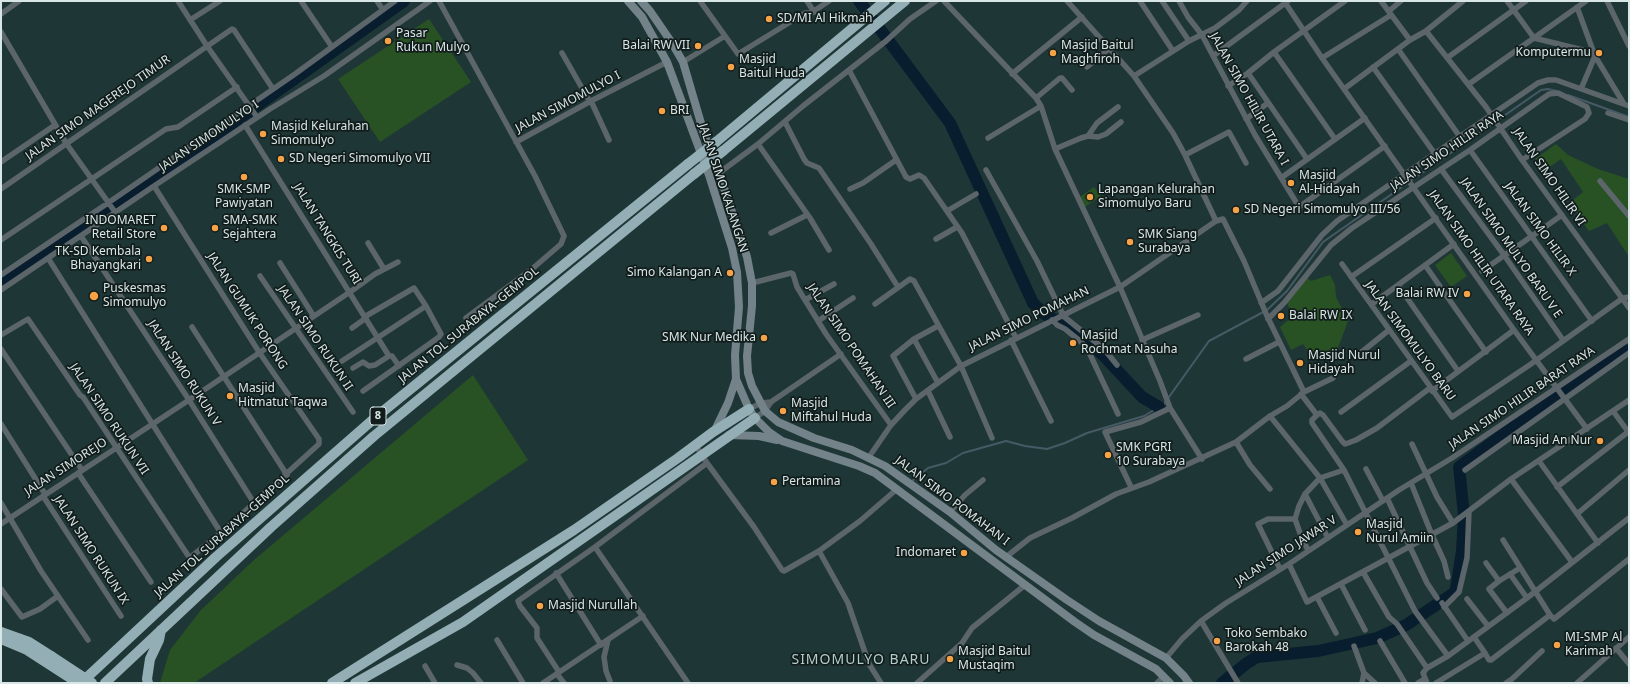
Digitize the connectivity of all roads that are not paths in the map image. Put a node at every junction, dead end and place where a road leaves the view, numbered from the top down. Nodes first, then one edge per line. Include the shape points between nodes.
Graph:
1 (19, 1) edge
2 (178, 1) edge
3 (220, 1) edge
4 (301, 1) edge
5 (377, 1) edge
6 (395, 1) edge
7 (430, 1) edge
8 (439, 1) edge
9 (628, 1) edge
10 (641, 1) edge
11 (700, 1) edge
12 (806, 1) edge
13 (829, 1) edge
14 (885, 1) edge
15 (905, 1) edge
16 (936, 1) edge
17 (944, 1) edge
18 (1067, 1) edge
19 (1140, 1) edge
20 (1162, 1) edge
21 (1179, 1) edge
22 (1247, 1) edge
23 (1345, 1) edge
24 (1381, 1) edge
25 (1402, 1) edge
26 (1463, 1) edge
27 (1507, 1) edge
28 (1526, 1) edge
29 (1586, 1) edge
30 (1607, 1) edge
31 (1286, 2) edge
32 (1577, 7) junction
33 (383, 10) junction
34 (1513, 10) junction
35 (650, 11) junction
36 (814, 12) junction
37 (1390, 13) junction
38 (1, 14) edge
39 (642, 17) junction
40 (1082, 17) junction
41 (190, 20) junction
42 (1304, 30) junction
43 (1426, 31) junction
44 (1, 32) edge
45 (1202, 35) junction
46 (724, 36) junction
47 (1534, 38) junction
48 (1410, 40) junction
49 (1189, 41) junction
50 (207, 46) junction
51 (332, 46) junction
52 (1629, 46) edge
53 (1110, 48) junction
54 (1398, 49) junction
55 (1173, 51) junction
56 (1274, 52) junction
57 (562, 53) dead end
58 (1213, 56) junction
59 (1595, 56) junction
60 (1322, 58) junction
61 (1447, 58) junction
62 (667, 62) junction
63 (683, 62) junction
64 (1086, 66) dead end
65 (1373, 67) junction
66 (848, 70) junction
67 (1248, 73) junction
68 (1012, 74) junction
69 (1134, 76) junction
70 (1469, 84) junction
71 (1228, 86) junction
72 (237, 87) junction
73 (273, 89) junction
74 (1344, 89) junction
75 (1581, 89) junction
76 (1072, 90) dead end
77 (1036, 98) junction
78 (590, 102) junction
79 (1268, 102) junction
80 (1626, 105) edge
81 (249, 106) junction
82 (1041, 106) junction
83 (1118, 107) dead end
84 (1608, 113) dead end
85 (256, 115) junction
86 (1493, 117) junction
87 (1365, 118) junction
88 (1246, 119) junction
89 (1629, 120) edge
90 (785, 122) junction
91 (1121, 122) dead end
92 (55, 125) junction
93 (246, 125) junction
94 (1500, 126) junction
95 (1088, 136) junction
96 (1460, 137) junction
97 (988, 138) dead end
98 (1335, 139) junction
99 (609, 140) dead end
100 (516, 142) junction
101 (66, 143) junction
102 (758, 144) junction
103 (1385, 146) junction
104 (1055, 148) junction
105 (1470, 150) junction
106 (1435, 154) junction
107 (1185, 155) junction
108 (1307, 159) junction
109 (896, 160) junction
110 (1522, 160) junction
111 (1, 162) edge
112 (1246, 163) dead end
113 (1441, 169) junction
114 (986, 170) dead end
115 (719, 173) junction
116 (1406, 176) junction
117 (1281, 178) junction
118 (91, 180) junction
119 (1600, 181) dead end
120 (1412, 185) junction
121 (154, 186) junction
122 (1, 189) edge
123 (850, 189) dead end
124 (976, 194) dead end
125 (109, 204) junction
126 (947, 211) junction
127 (114, 212) junction
128 (807, 215) junction
129 (1562, 216) junction
130 (1629, 216) edge
131 (1436, 218) junction
132 (1216, 221) junction
133 (957, 227) junction
134 (771, 233) dead end
135 (81, 236) junction
136 (1531, 237) junction
137 (936, 239) dead end
138 (1, 240) edge
139 (368, 243) dead end
140 (1454, 244) junction
141 (828, 250) dead end
142 (1504, 255) junction
143 (48, 258) junction
144 (280, 262) dead end
145 (398, 262) dead end
146 (1342, 264) dead end
147 (1425, 266) junction
148 (384, 269) junction
149 (1482, 271) dead end
150 (1, 275) edge
151 (260, 276) dead end
152 (1351, 277) junction
153 (752, 283) junction
154 (834, 284) dead end
155 (1398, 285) junction
156 (898, 287) junction
157 (1120, 287) junction
158 (1, 290) edge
159 (350, 292) junction
160 (1626, 297) edge
161 (853, 298) dead end
162 (805, 300) junction
163 (875, 304) dead end
164 (1372, 304) junction
165 (1262, 305) junction
166 (426, 306) junction
167 (1629, 308) edge
168 (313, 315) junction
169 (1198, 315) dead end
170 (1062, 316) junction
171 (366, 317) junction
172 (466, 318) dead end
173 (1267, 318) junction
174 (1053, 320) junction
175 (818, 321) junction
176 (1592, 321) junction
177 (938, 326) junction
178 (192, 327) dead end
179 (295, 328) junction
180 (352, 328) dead end
181 (1389, 330) junction
182 (1514, 330) junction
183 (1, 335) edge
184 (379, 338) junction
185 (914, 338) junction
186 (1013, 339) junction
187 (1629, 339) edge
188 (1142, 340) junction
189 (1563, 340) junction
190 (1279, 342) junction
191 (1, 349) edge
192 (259, 352) junction
193 (1486, 352) junction
194 (1629, 353) edge
195 (840, 354) junction
196 (1358, 355) dead end
197 (389, 356) junction
198 (1246, 359) dead end
199 (1536, 360) junction
200 (342, 361) dead end
201 (1411, 361) junction
202 (1117, 365) dead end
203 (399, 366) junction
204 (961, 366) junction
205 (354, 368) dead end
206 (1458, 371) junction
207 (223, 376) junction
208 (1333, 378) dead end
209 (736, 379) junction
210 (938, 384) junction
211 (1558, 389) junction
212 (1431, 390) junction
213 (362, 391) dead end
214 (928, 391) junction
215 (1303, 393) junction
216 (1565, 398) junction
217 (916, 399) junction
218 (189, 400) junction
219 (1629, 400) edge
220 (771, 402) junction
221 (761, 403) junction
222 (1170, 408) junction
223 (766, 411) junction
224 (1613, 411) junction
225 (353, 412) dead end
226 (1341, 412) dead end
227 (752, 413) junction
228 (1118, 414) dead end
229 (1317, 415) junction
230 (1270, 416) junction
231 (1051, 421) dead end
232 (152, 423) junction
233 (1, 424) edge
234 (892, 425) junction
235 (1587, 429) junction
236 (713, 432) junction
237 (1628, 433) edge
238 (729, 435) junction
239 (950, 437) dead end
240 (992, 438) dead end
241 (782, 441) junction
242 (1236, 442) junction
243 (1412, 444) dead end
244 (116, 448) junction
245 (698, 450) junction
246 (871, 454) junction
247 (1202, 459) junction
248 (1538, 461) junction
249 (707, 463) junction
250 (1366, 469) dead end
251 (1344, 470) junction
252 (1465, 470) dead end
253 (1629, 470) edge
254 (80, 471) junction
255 (286, 474) junction
256 (1427, 474) junction
257 (1320, 478) junction
258 (1512, 479) junction
259 (983, 480) dead end
260 (1411, 483) junction
261 (1558, 487) junction
262 (1131, 488) junction
263 (897, 489) junction
264 (1270, 489) dead end
265 (1305, 494) junction
266 (44, 495) junction
267 (1385, 500) junction
268 (1, 503) edge
269 (254, 503) junction
270 (950, 512) junction
271 (1366, 512) junction
272 (1465, 514) junction
273 (1577, 514) junction
274 (10, 518) junction
275 (1629, 518) edge
276 (1295, 519) junction
277 (1453, 523) junction
278 (1, 524) edge
279 (1347, 525) junction
280 (574, 530) junction
281 (221, 533) junction
282 (1432, 535) junction
283 (1328, 538) junction
284 (581, 539) junction
285 (1503, 540) dead end
286 (1598, 543) junction
287 (1410, 546) junction
288 (595, 547) junction
289 (1308, 550) junction
290 (819, 551) junction
291 (190, 557) joint
292 (1006, 557) junction
293 (1388, 558) junction
294 (1629, 559) edge
295 (1572, 562) junction
296 (1486, 563) dead end
297 (1289, 564) junction
298 (1520, 568) junction
299 (1280, 569) junction
300 (1363, 572) junction
301 (556, 573) junction
302 (1510, 574) junction
303 (1448, 577) dead end
304 (1498, 581) junction
305 (151, 582) dead end
306 (1341, 584) junction
307 (1025, 586) junction
308 (1, 589) edge
309 (1535, 592) junction
310 (58, 596) junction
311 (1317, 597) junction
312 (1437, 598) dead end
313 (1528, 598) junction
314 (1467, 599) dead end
315 (1507, 614) junction
316 (1550, 615) junction
317 (121, 616) dead end
318 (643, 616) junction
319 (1095, 619) junction
320 (1201, 621) junction
321 (1488, 626) junction
322 (1084, 628) junction
323 (161, 630) junction
324 (1365, 630) dead end
325 (1, 632) edge
326 (1336, 633) dead end
327 (1474, 636) junction
328 (1629, 637) edge
329 (1, 639) edge
330 (88, 640) dead end
331 (497, 640) dead end
332 (608, 640) junction
333 (1468, 641) junction
334 (1380, 642) dead end
335 (601, 645) junction
336 (1354, 646) dead end
337 (1616, 648) junction
338 (1542, 651) dead end
339 (1485, 653) junction
340 (1448, 656) junction
341 (1166, 658) junction
342 (50, 659) junction
343 (1629, 664) edge
344 (457, 665) dead end
345 (425, 666) dead end
346 (1427, 668) junction
347 (558, 673) junction
348 (1364, 673) junction
349 (1164, 676) junction
350 (610, 681) dead end
351 (1426, 681) edge
352 (79, 683) edge
353 (92, 683) edge
354 (105, 683) edge
355 (148, 683) edge
356 (332, 683) edge
357 (355, 683) edge
358 (435, 683) edge
359 (481, 683) edge
360 (523, 683) edge
361 (543, 683) edge
362 (564, 683) edge
363 (688, 683) edge
364 (881, 683) edge
365 (917, 683) edge
366 (1157, 683) edge
367 (1170, 683) edge
368 (1189, 683) edge
369 (1238, 683) edge
370 (1362, 683) edge
371 (1375, 683) edge
372 (1405, 683) edge
373 (1418, 683) edge
374 (1436, 683) edge
375 (1506, 683) edge
376 (1577, 683) edge

1 - 38 street
2 - 41 street
3 - 41 street
4 - 51 street
5 - 33 street
6 - 33 street
7 - 85 street, JALAN SIMOMULYO I via 324,76
8 - 100 street, JALAN SIMOMULYO I
9 - 39 main road, JALAN SIMO KALANGAN
10 - 35 main road, JALAN SIMO KALANGAN
11 - 46 street
12 - 36 street
13 - 36 street
14 - 352 highway, JALAN TOL SURABAYA–GEMPOL / 8, bridge via 716,142 376,417 216,557
15 - 323 highway, 8, bridge via 374,436 271,527
16 - 66 street
17 - 68 street
18 - 40 street
19 - 55 street
20 - 49 street
21 - 45 street, JALAN SIMO HILIR UTARA I
22 - 45 street via 1240,10
23 - 42 street
24 - 37 street
25 - 37 street
26 - 43 street
27 - 34 street
28 - 34 street
29 - 32 street
30 - 52 street
31 - 42 street, JALAN SIMO HILIR UTARA RAYA
31 - 58 street
32 - 47 street
32 - 59 street
33 - 51 street
34 - 47 street
34 - 61 street
35 - 39 main road
35 - 63 main road, JALAN SIMO KALANGAN
36 - 46 street via 805,13 738,54
37 - 48 street
37 - 60 street
39 - 62 main road, JALAN SIMO KALANGAN
40 - 53 street
40 - 68 street
41 - 50 street
42 - 56 street
42 - 60 street, JALAN SIMO HILIR UTARA RAYA
43 - 48 street
43 - 61 street, JALAN SIMO HILIR VI
44 - 92 street
45 - 49 street
45 - 58 street, JALAN SIMO HILIR UTARA I
46 - 63 street
47 - 59 street via 1583,50
47 - 70 street
48 - 54 street
49 - 55 street
50 - 72 street
50 - 73 street, JALAN SIMO MAGEREJO TIMUR via 233,29
50 - 101 street, JALAN SIMO MAGEREJO TIMUR
51 - 73 street
53 - 64 street
53 - 69 street
54 - 65 street
54 - 96 street
55 - 69 street
56 - 67 street
56 - 98 street
57 - 78 street
58 - 71 street, JALAN SIMO HILIR UTARA I
59 - 75 street
59 - 80 street
60 - 74 street, JALAN SIMO HILIR UTARA RAYA
61 - 70 street, JALAN SIMO HILIR VI
62 - 78 street, JALAN SIMOMULYO I
62 - 209 main road, JALAN SIMO KALANGAN via 709,175 732,248 737,272 739,307
63 - 115 main road, JALAN SIMO KALANGAN
65 - 74 street
65 - 106 street
66 - 90 street
66 - 109 street
67 - 71 street
67 - 79 street
68 - 77 street
69 - 107 street
70 - 86 street, JALAN SIMO HILIR VI
71 - 88 street, JALAN SIMO HILIR UTARA I
72 - 81 street
72 - 118 street via 178,127 166,129
73 - 81 street
74 - 87 street, JALAN SIMO HILIR UTARA RAYA
75 - 80 street, JALAN SIMO HILIR RAYA
75 - 86 street, JALAN SIMO HILIR RAYA via 1556,80 1538,83
76 - 77 street via 1060,78
77 - 82 street
78 - 99 street
78 - 100 street, JALAN SIMOMULYO I
79 - 88 street
79 - 108 street
81 - 85 street
81 - 125 street
82 - 97 street
82 - 104 street
83 - 95 street via 1097,123
84 - 89 street
85 - 93 street, JALAN SIMOMULYO I
86 - 94 street, JALAN SIMO HILIR VI
86 - 96 street, JALAN SIMO HILIR RAYA
87 - 98 street
87 - 103 street, JALAN SIMO HILIR UTARA RAYA
88 - 117 street, JALAN SIMO HILIR UTARA I
90 - 102 street
90 - 156 street via 804,159 819,168
91 - 95 street via 1106,134 1098,137
92 - 101 street
92 - 111 street
93 - 121 street, JALAN SIMOMULYO I
93 - 159 street, JALAN TANGKIS TURI
94 - 105 street, JALAN SIMO HILIR RAYA
94 - 110 street, JALAN SIMO HILIR VI
94 - 110 street, JALAN SIMO HILIR RAYA via 1554,93 1584,104 1589,110 1585,119
95 - 104 street
96 - 106 street, JALAN SIMO HILIR RAYA
98 - 108 street
100 - 172 street via 535,176 564,240 532,269
101 - 118 street
101 - 122 street, JALAN SIMO MAGEREJO TIMUR
102 - 115 street
102 - 128 street
103 - 116 street, JALAN SIMO HILIR UTARA RAYA
103 - 117 street, JALAN SIMO HILIR UTARA I via 1298,207
104 - 157 street
105 - 113 street, JALAN SIMO HILIR RAYA
105 - 136 street, JALAN SIMO HILIR X
106 - 116 street, JALAN SIMO HILIR RAYA
107 - 112 street via 1229,132
107 - 132 street
108 - 117 street
109 - 123 street
109 - 126 street via 907,178 919,175 924,178
110 - 129 street, JALAN SIMO HILIR VI
113 - 120 street, JALAN SIMO HILIR RAYA
113 - 142 street, JALAN SIMO MULYO BARU V E
114 - 170 street via 1037,261
115 - 153 main road, JALAN SIMO KALANGAN via 747,256
116 - 120 street, JALAN SIMO HILIR UTARA RAYA
116 - 165 street, JALAN SIMO HILIR RAYA via 1337,222 1322,235 1278,291
118 - 125 street
118 - 138 street
119 - 130 street
120 - 131 street, JALAN SIMO HILIR UTARA RAYA
120 - 173 street, JALAN SIMO HILIR RAYA via 1331,245 1284,303
121 - 127 street, JALAN SIMOMULYO I
121 - 192 street, JALAN GUMUK PORONG
124 - 126 street
125 - 127 street
125 - 150 street
126 - 133 street
127 - 135 street, JALAN SIMOMULYO I
128 - 134 street
128 - 141 street
129 - 136 street
129 - 160 street, JALAN SIMO HILIR VI
131 - 140 street, JALAN SIMO HILIR UTARA RAYA
131 - 152 street, JALAN SIMOMULYO BARU
132 - 157 street, JALAN SIMO POMAHAN
132 - 165 street via 1224,221
133 - 137 street
133 - 186 street via 993,292
135 - 143 street, JALAN SIMOMULYO I
135 - 218 street, JALAN SIMO RUKUN V
136 - 142 street
136 - 176 street, JALAN SIMO HILIR X
139 - 148 street
140 - 147 street
140 - 182 street, JALAN SIMO HILIR UTARA RAYA
142 - 149 street
142 - 189 street, JALAN SIMO MULYO BARU V E
143 - 158 street, JALAN SIMOMULYO I
143 - 232 street
144 - 168 street
145 - 148 street, JALAN SIMOREJO
146 - 152 street, JALAN SIMOMULYO BARU
147 - 155 street
147 - 193 street
148 - 159 street, JALAN SIMOREJO
151 - 179 street, JALAN SIMO RUKUN II
152 - 164 street, JALAN SIMOMULYO BARU
153 - 162 street, JALAN SIMO POMAHAN III via 792,273
153 - 221 main road, JALAN SIMO KALANGAN via 748,373
154 - 162 street
155 - 164 street
155 - 206 street
156 - 163 street
156 - 177 street via 910,279 913,280
157 - 170 street, JALAN SIMO POMAHAN
157 - 188 street
159 - 168 street, JALAN SIMOREJO
159 - 171 street, JALAN TANGKIS TURI
160 - 167 street
160 - 176 street
161 - 175 street
162 - 175 street, JALAN SIMO POMAHAN III
164 - 181 street, JALAN SIMOMULYO BARU
165 - 173 street
166 - 171 street via 414,288
166 - 184 street
166 - 203 street via 441,334
168 - 179 street, JALAN SIMOREJO
169 - 188 street
170 - 174 street, JALAN SIMO POMAHAN
170 - 202 street via 1104,349
171 - 180 street
171 - 184 street, JALAN TANGKIS TURI
173 - 190 street
174 - 186 street, JALAN SIMO POMAHAN
174 - 228 street via 1057,326 1087,348
175 - 195 street, JALAN SIMO POMAHAN III
176 - 189 street
177 - 185 street
177 - 204 street
178 - 207 street
179 - 192 street, JALAN SIMOREJO
179 - 225 street, JALAN SIMO RUKUN II
181 - 196 street
181 - 201 street, JALAN SIMOMULYO BARU
182 - 193 street
182 - 199 street, JALAN SIMO HILIR UTARA RAYA
183 - 244 street, JALAN SIMO RUKUN VII via 28,319
184 - 197 street, JALAN TANGKIS TURI
184 - 200 street
185 - 210 street
185 - 217 street via 893,356
186 - 204 street, JALAN SIMO POMAHAN
186 - 231 street
187 - 211 street, JALAN SIMO HILIR BARAT RAYA
188 - 222 street
189 - 199 street
190 - 198 street
190 - 215 street
191 - 254 street
192 - 207 street, JALAN SIMOREJO
192 - 255 street, JALAN GUMUK PORONG via 320,442
193 - 206 street
194 - 216 street, JALAN SIMO HILIR BARAT RAYA
195 - 220 street
195 - 234 street, JALAN SIMO POMAHAN III
197 - 203 street, JALAN TANGKIS TURI via 392,356
197 - 205 street via 375,365 369,366 363,362
199 - 211 street, JALAN SIMO HILIR UTARA RAYA
199 - 212 street, JALAN SIMOMULYO BARU via 1452,417
201 - 212 street, JALAN SIMOMULYO BARU
201 - 226 street
203 - 213 street
204 - 210 street, JALAN SIMO POMAHAN
204 - 240 street
206 - 212 street
207 - 218 street, JALAN SIMOREJO
207 - 255 street
208 - 215 street
209 - 227 main road, JALAN SIMO KALANGAN
209 - 236 main road via 728,403
210 - 214 street, JALAN SIMO POMAHAN
211 - 216 street, JALAN SIMO HILIR UTARA RAYA
211 - 256 street, JALAN SIMO HILIR BARAT RAYA
212 - 229 street via 1377,428 1344,444 1323,414
214 - 217 street, JALAN SIMO POMAHAN
214 - 239 street
215 - 229 street
215 - 230 street
216 - 235 street, JALAN SIMO HILIR UTARA RAYA
216 - 252 street, JALAN SIMO HILIR BARAT RAYA
217 - 234 street, JALAN SIMO POMAHAN
218 - 232 street, JALAN SIMOREJO
218 - 269 street, JALAN SIMO RUKUN V
219 - 224 street
220 - 221 street
220 - 223 street
221 - 223 main road, JALAN SIMO KALANGAN
221 - 227 street
222 - 247 street
222 - 262 street via 1141,422 1105,432
223 - 227 street
223 - 246 main road, JALAN SIMO POMAHAN I via 778,422 814,438
224 - 235 street
224 - 237 street
227 - 236 highway
227 - 238 highway
227 - 241 main road via 769,432
229 - 251 street via 1312,423
230 - 242 street
230 - 257 street
232 - 244 street, JALAN SIMOREJO
232 - 281 street
233 - 266 street, JALAN SIMO RUKUN IX
234 - 246 street, JALAN SIMO POMAHAN
235 - 248 street
236 - 245 highway
237 - 261 street
238 - 241 main road via 759,436
238 - 245 highway
241 - 263 main road via 865,468
242 - 247 street
242 - 264 street via 1253,469
243 - 256 street
244 - 254 street, JALAN SIMOREJO
244 - 291 street, JALAN SIMO RUKUN VII
245 - 249 street
245 - 280 highway
245 - 284 highway
246 - 270 main road, JALAN SIMO POMAHAN I
247 - 262 street
248 - 258 street
248 - 261 street
249 - 288 street
249 - 290 street via 782,570
250 - 267 street
251 - 257 street
251 - 271 street
253 - 273 street
254 - 266 street, JALAN SIMOREJO
254 - 305 street
255 - 269 street, JALAN GUMUK PORONG
256 - 260 street, JALAN SIMO JAWAR V
256 - 277 street
257 - 265 street
257 - 279 street
258 - 272 street
258 - 295 street
259 - 270 street
260 - 267 street, JALAN SIMO JAWAR V
260 - 282 street
261 - 273 street
262 - 292 street via 1030,538
263 - 290 street via 860,521
263 - 307 main road
265 - 276 street
265 - 283 street
266 - 274 street, JALAN SIMOREJO
266 - 317 street, JALAN SIMO RUKUN IX
267 - 271 street, JALAN SIMO JAWAR V
267 - 287 street
268 - 274 street
269 - 281 street, JALAN GUMUK PORONG
270 - 292 main road, JALAN SIMO POMAHAN I
271 - 279 street, JALAN SIMO JAWAR V
271 - 293 street
272 - 277 street
272 - 333 street via 1467,558 1459,592 1443,605
273 - 286 street
274 - 278 street, JALAN SIMOREJO
274 - 310 street
275 - 286 street
276 - 289 street
276 - 299 street via 1268,519 1258,524
277 - 282 street
279 - 283 street, JALAN SIMO JAWAR V
280 - 284 highway
280 - 356 highway
281 - 291 street, JALAN GUMUK PORONG
282 - 287 street
282 - 303 street
283 - 289 street, JALAN SIMO JAWAR V
284 - 357 highway via 462,622
285 - 298 street
286 - 295 street
287 - 293 street
287 - 312 street
288 - 301 street
288 - 318 street
289 - 297 street, JALAN SIMO JAWAR V
290 - 364 street via 848,603 869,664
292 - 319 main road, JALAN SIMO POMAHAN I
293 - 300 street
293 - 340 street via 1415,611
294 - 316 street via 1554,618
295 - 309 street
296 - 304 street
297 - 299 street, JALAN SIMO JAWAR V
297 - 311 street via 1305,601
298 - 302 street
298 - 309 street
299 - 320 street, JALAN SIMO JAWAR V
300 - 306 street
300 - 346 street via 1389,617 1399,626
301 - 335 street
301 - 347 street via 518,601 536,626 536,636
302 - 304 street
302 - 313 street
304 - 315 street via 1489,589
306 - 311 street
306 - 324 street
307 - 322 main road
307 - 365 street via 972,628 962,643
308 - 310 street via 22,617 40,609
309 - 313 street
309 - 316 street
310 - 330 street
311 - 326 street
313 - 315 street
314 - 321 street
315 - 321 street
316 - 339 street via 1491,660
318 - 332 street
318 - 363 street
319 - 322 main road
319 - 341 main road, JALAN SIMO POMAHAN I
320 - 341 street, JALAN SIMO JAWAR V
320 - 369 street
321 - 327 street
322 - 349 main road
323 - 354 highway, 8
323 - 355 highway via 150,659
325 - 342 highway via 29,642
327 - 333 street
327 - 339 street
328 - 337 street
329 - 342 highway
331 - 360 street
332 - 335 street
332 - 350 street via 604,657
333 - 340 street
334 - 372 street
335 - 347 street
336 - 348 street
337 - 343 street
337 - 376 street
338 - 375 street
339 - 374 street
340 - 346 street
341 - 368 main road, JALAN SIMO POMAHAN I
342 - 352 highway
342 - 353 highway, bridge
344 - 359 street via 467,668
345 - 358 street
346 - 351 street via 1422,673
347 - 361 street
347 - 362 street
348 - 370 street
348 - 371 street
349 - 366 street
349 - 367 main road
351 - 373 street

